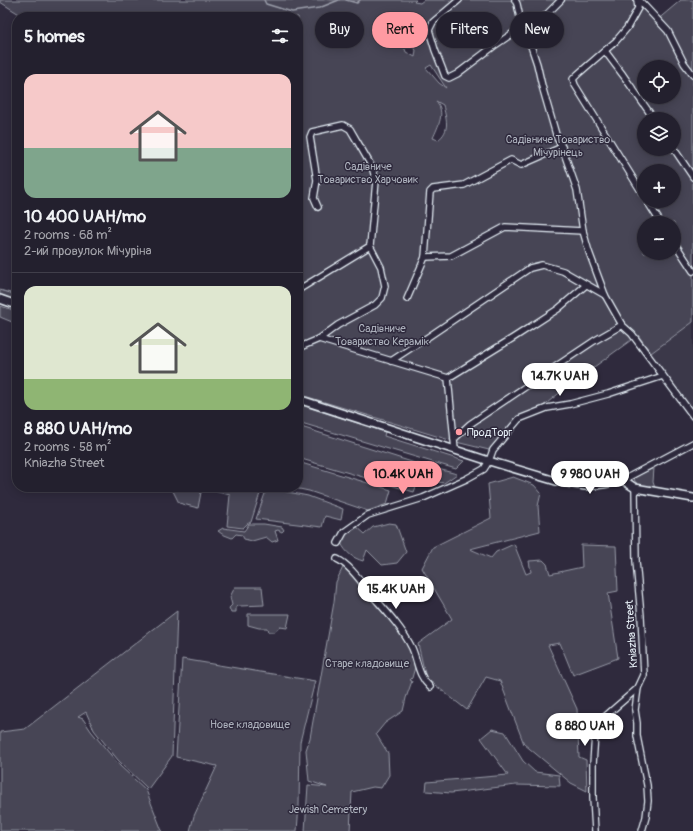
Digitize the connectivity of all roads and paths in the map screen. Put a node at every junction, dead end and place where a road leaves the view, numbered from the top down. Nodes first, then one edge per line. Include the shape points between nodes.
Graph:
1 (459, 0) edge
2 (515, 0) edge
3 (561, 0) edge
4 (638, 0) edge
5 (519, 12) edge
6 (549, 12) edge
7 (510, 35) edge
8 (531, 48) edge
9 (605, 51) junction
10 (693, 75) edge
11 (649, 112) edge
12 (562, 147) junction
13 (679, 156) edge
14 (693, 177) edge
15 (637, 185) edge
16 (318, 207) dead end
17 (583, 231) junction
18 (370, 246) junction
19 (681, 253) edge
20 (425, 257) junction
21 (693, 271) edge
22 (586, 285) junction
23 (303, 287) edge
24 (605, 295) junction
25 (0, 299) edge
26 (407, 299) dead end
27 (12, 303) edge
28 (622, 325) junction
29 (319, 339) junction
30 (303, 346) edge
31 (391, 361) junction
32 (663, 376) junction
33 (448, 378) junction
34 (303, 401) edge
35 (693, 416) edge
36 (454, 439) junction
37 (693, 443) edge
38 (455, 450) junction
39 (489, 461) junction
40 (623, 480) junction
41 (635, 488) junction
42 (693, 498) edge
43 (338, 543) dead end
44 (337, 559) dead end
45 (430, 687) dead end
46 (638, 688) junction
47 (595, 831) edge
48 (642, 831) edge

1 - 7 street via 433,22 429,30 445,76 449,78 457,74
2 - 5 street
3 - 6 street
4 - 9 street via 638,8 627,28
4 - 10 street via 668,31
8 - 12 street via 557,138
9 - 11 street
9 - 15 street via 573,79
12 - 17 street via 577,190
12 - 20 street via 521,165 511,160 464,185 433,189 430,192
13 - 14 street
16 - 18 street via 314,198 317,180 310,137 312,132 343,125 350,129 376,180
17 - 20 street via 505,227 451,256
17 - 24 street
18 - 23 street
18 - 29 street via 381,267 385,286 382,298 375,305 338,325
19 - 21 street
20 - 26 street
22 - 24 street
22 - 31 street via 563,271 542,265 530,268
22 - 33 street via 558,309
24 - 28 street
25 - 27 main road
28 - 32 street via 632,334
28 - 36 street via 470,424
29 - 30 street
29 - 31 street
31 - 33 street
32 - 35 street
32 - 39 street via 608,394 547,408 520,419 494,450
33 - 36 street
34 - 38 main road
36 - 38 street
37 - 40 street
38 - 39 main road
39 - 40 main road via 556,481 585,486
39 - 43 street via 484,469 466,479 422,498 368,515 344,532
40 - 41 main road
41 - 42 main road
41 - 46 street, Kniazha Street via 636,561 644,675
44 - 45 street via 364,584 400,628 412,648 421,676
46 - 47 street via 600,721 595,734
46 - 48 street, Kniazha Street via 635,710 637,736 648,801

